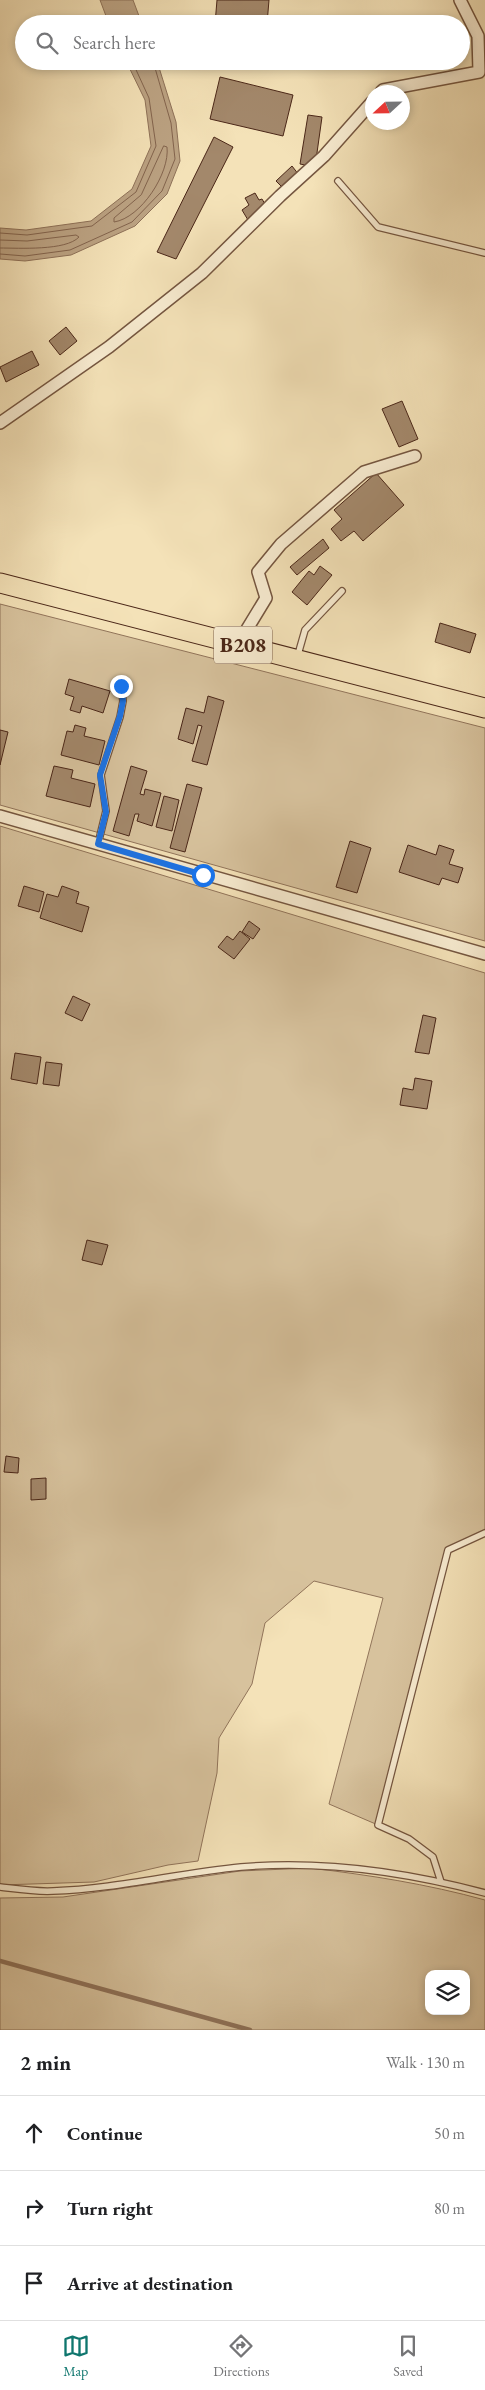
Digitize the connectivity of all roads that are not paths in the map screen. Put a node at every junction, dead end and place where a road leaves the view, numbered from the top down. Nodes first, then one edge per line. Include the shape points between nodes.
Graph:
1 (460, 0) edge
2 (468, 15) edge
3 (470, 20) edge
4 (409, 85) edge
5 (365, 110) edge
6 (338, 181) dead end
7 (485, 253) edge
8 (0, 422) edge
9 (415, 456) dead end
10 (0, 583) edge
11 (342, 591) dead end
12 (238, 644) junction
13 (296, 659) junction
14 (121, 686) dead end
15 (485, 708) edge
16 (0, 816) edge
17 (98, 844) junction
18 (485, 954) edge
19 (485, 1533) edge
20 (441, 1882) junction
21 (0, 1887) edge
22 (485, 1893) edge

1 - 2 street
3 - 4 street via 478,36 479,72
5 - 8 street via 324,156 202,273 109,347
6 - 7 lane via 378,227
9 - 12 street via 364,472 281,544 258,572 266,598
10 - 12 main road, B208
11 - 13 lane via 305,630
12 - 13 main road, B208
13 - 15 main road, B208
14 - 17 lane via 120,716 100,775 106,812
16 - 17 street
17 - 18 street
19 - 20 lane via 448,1550 378,1825 409,1839 433,1857
20 - 21 lane via 376,1870 305,1866 242,1867 52,1891
20 - 22 lane

